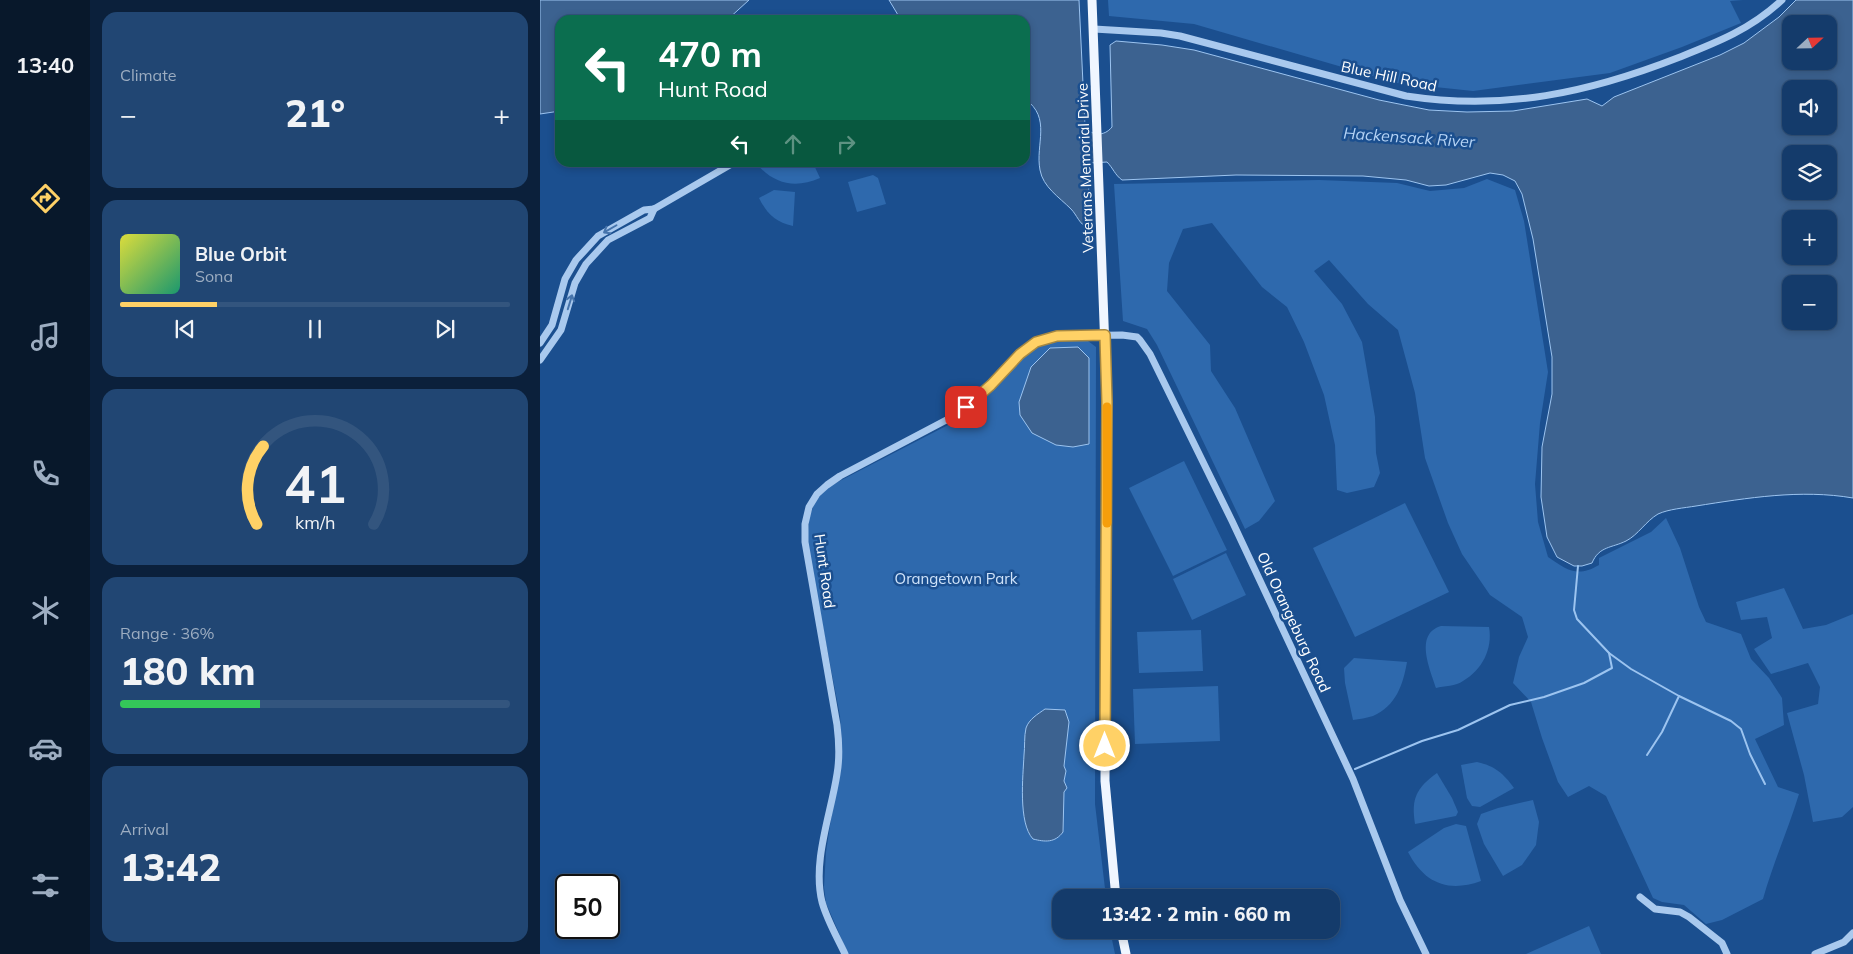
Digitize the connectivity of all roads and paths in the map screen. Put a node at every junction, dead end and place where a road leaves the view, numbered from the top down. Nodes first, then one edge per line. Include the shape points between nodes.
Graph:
1 (1092, 0) edge
2 (1782, 0) edge
3 (1094, 29) junction
4 (726, 167) edge
5 (654, 209) junction
6 (552, 323) junction
7 (562, 328) junction
8 (1105, 335) junction
9 (540, 343) edge
10 (540, 360) edge
11 (1115, 889) edge
12 (1640, 897) dead end
13 (1853, 932) edge
14 (1123, 939) edge
15 (1835, 950) edge
16 (845, 954) edge
17 (1126, 954) edge
18 (1426, 954) edge
19 (1727, 954) edge
20 (1815, 954) edge

1 - 3 main road, Veterans Memorial Drive
2 - 3 street, Blue Hill Road via 1748,27 1641,72 1572,92 1491,102 1437,101 1406,96 1180,36
3 - 8 main road, Veterans Memorial Drive
4 - 5 street
5 -> 6 street via 644,210 598,236 576,260 565,279
7 -> 5 street via 575,283 586,264 608,240 650,218
6 - 7 street
6 - 9 street
7 - 10 street
8 - 11 main road, Veterans Memorial Drive via 1105,764
8 - 16 street, Hunt Road via 1057,336 1036,342 976,399 952,417 840,476 817,494 809,507 805,542 840,751 822,846 820,887 822,902
8 - 18 street, Old Orangeburg Road via 1136,337 1150,354 1353,779 1400,900
12 - 19 street via 1655,909 1680,912 1689,917 1722,943
13 - 15 street
14 - 17 main road
15 - 20 street

